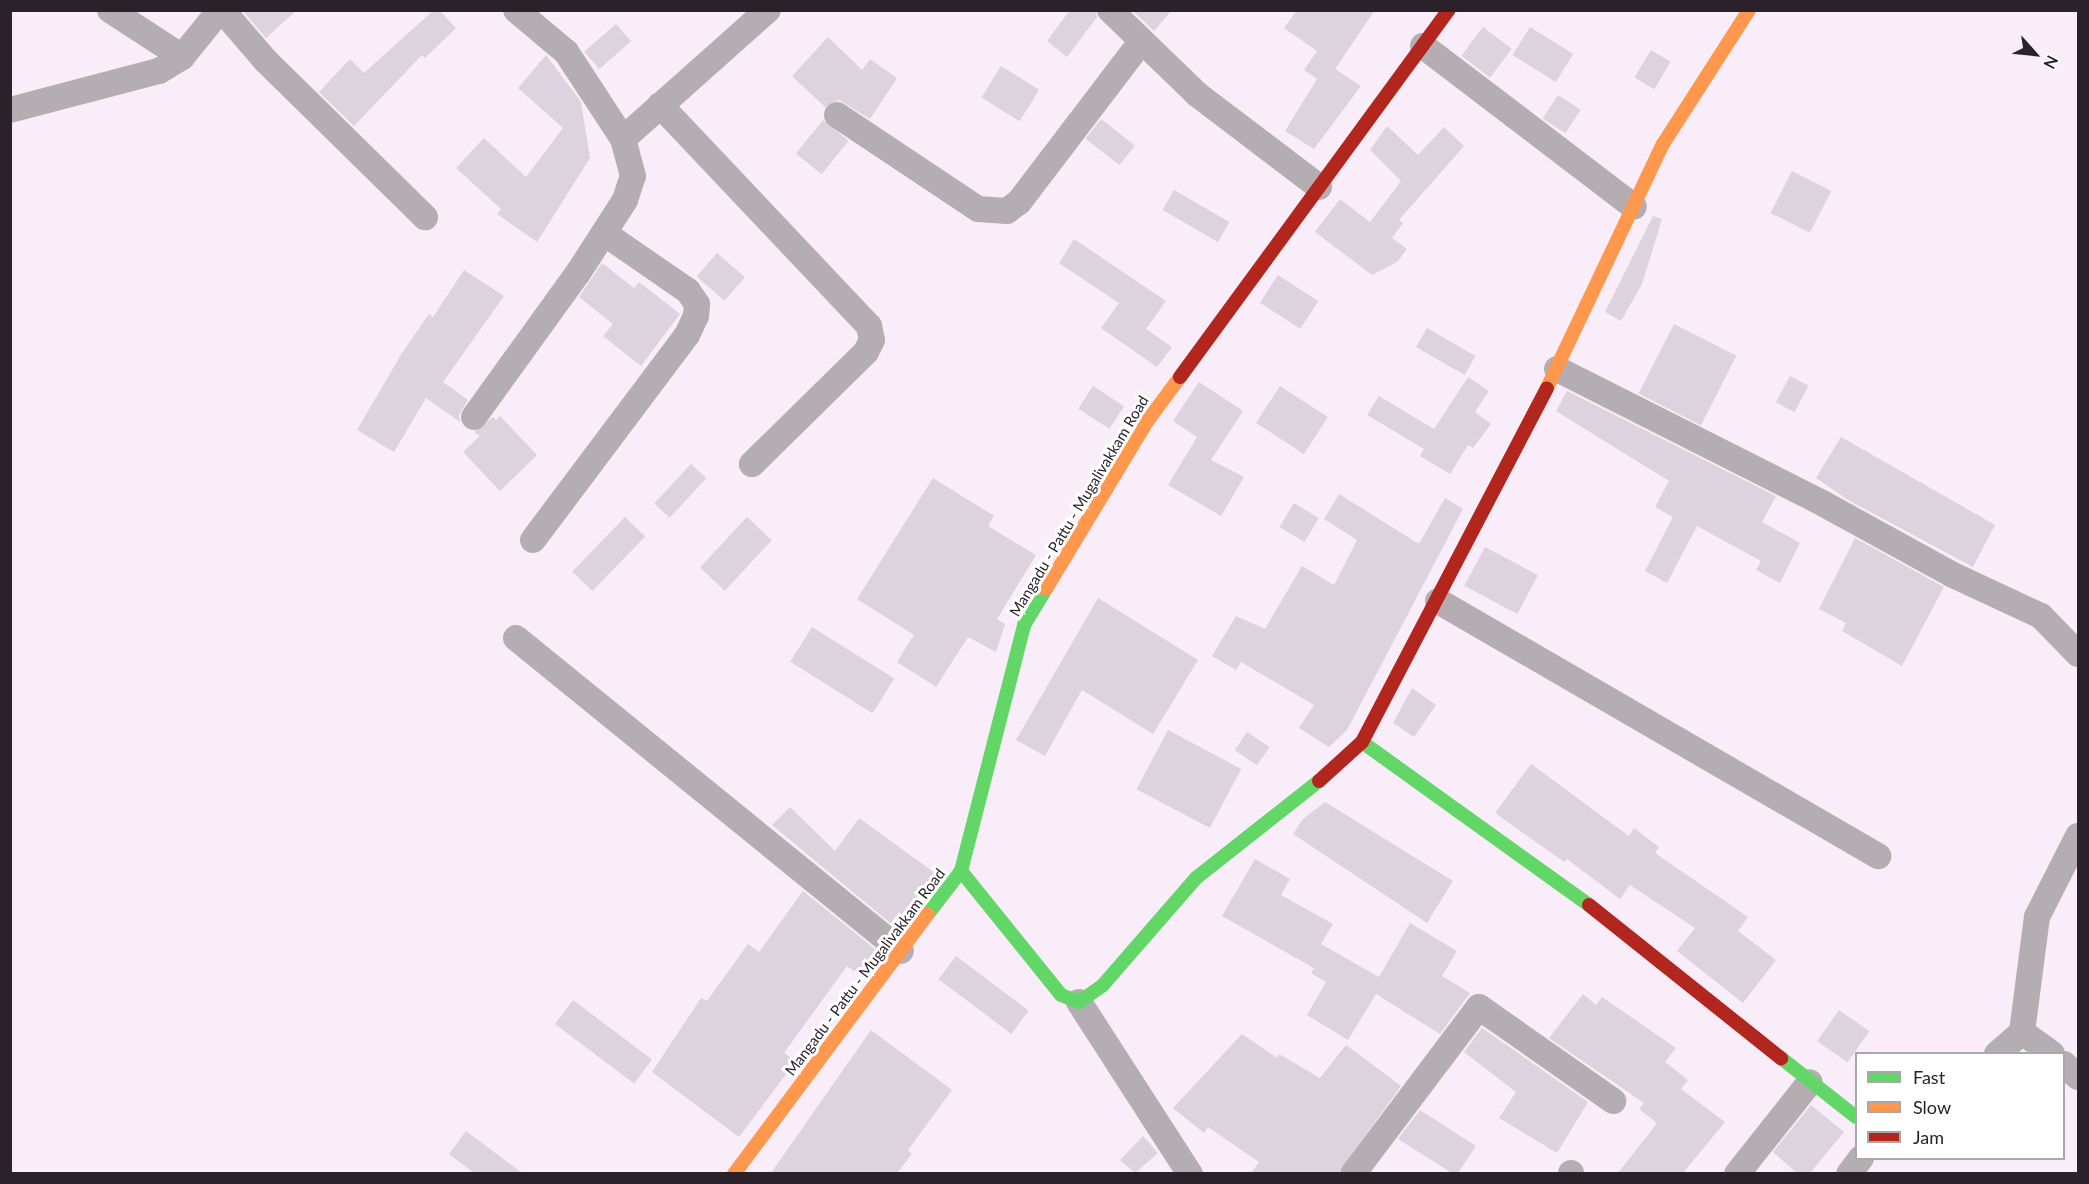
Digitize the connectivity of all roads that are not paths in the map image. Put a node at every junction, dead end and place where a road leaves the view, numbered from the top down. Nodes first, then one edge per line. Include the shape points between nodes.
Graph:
1 (110, 10) edge
2 (221, 10) edge
3 (516, 10) edge
4 (768, 10) edge
5 (1110, 10) edge
6 (1449, 10) edge
7 (1749, 10) edge
8 (1141, 42) junction
9 (1423, 46) junction
10 (182, 57) junction
11 (660, 105) junction
12 (10, 110) edge
13 (837, 115) dead end
14 (623, 139) junction
15 (1319, 187) junction
16 (1634, 207) junction
17 (425, 217) dead end
18 (604, 233) junction
19 (1557, 369) junction
20 (474, 417) dead end
21 (752, 464) dead end
22 (533, 540) dead end
23 (1438, 601) junction
24 (516, 639) dead end
25 (2079, 654) edge
26 (1362, 742) junction
27 (2079, 836) edge
28 (1878, 856) dead end
29 (961, 871) junction
30 (901, 951) junction
31 (1079, 1002) junction
32 (2022, 1032) junction
33 (1998, 1052) edge
34 (2051, 1052) edge
35 (2065, 1065) edge
36 (2079, 1077) edge
37 (1810, 1082) junction
38 (1613, 1101) dead end
39 (1855, 1116) edge
40 (1859, 1160) edge
41 (734, 1173) edge
42 (1190, 1173) edge
43 (1353, 1173) edge
44 (1737, 1173) edge
45 (1849, 1173) edge

1 - 10 street
2 - 10 street
2 - 17 street via 266,61
3 - 14 street via 566,52
4 - 11 street
5 - 8 street
6 - 9 street, Mangadu - Pattu - Mugalivakkam Road
7 - 16 street via 1663,144
8 - 13 street via 1019,202 1006,211 978,208
8 - 15 street via 1198,95
9 - 15 street, Mangadu - Pattu - Mugalivakkam Road
9 - 16 street
10 - 12 street via 159,71
11 - 14 street
11 - 21 street via 869,326 872,340 866,352
14 - 18 street via 633,176 625,200
15 - 29 street, Mangadu - Pattu - Mugalivakkam Road via 1146,423 1024,625
16 - 19 street
18 - 20 street
18 - 22 street via 688,291 697,304 696,316 687,335
19 - 23 street
19 - 25 street via 1824,504 1953,575 2041,616
23 - 26 street
23 - 28 street
24 - 30 street
26 - 31 street via 1309,791 1197,878 1103,986
26 - 37 street via 1564,885
27 - 32 street via 2037,917 2030,945 2031,982
29 - 30 street, Mangadu - Pattu - Mugalivakkam Road
29 - 31 street via 1061,995
30 - 41 street, Mangadu - Pattu - Mugalivakkam Road
31 - 42 street
32 - 33 street
32 - 34 street
35 - 36 street
37 - 39 street
37 - 44 street
38 - 43 street via 1479,1007
40 - 45 street

